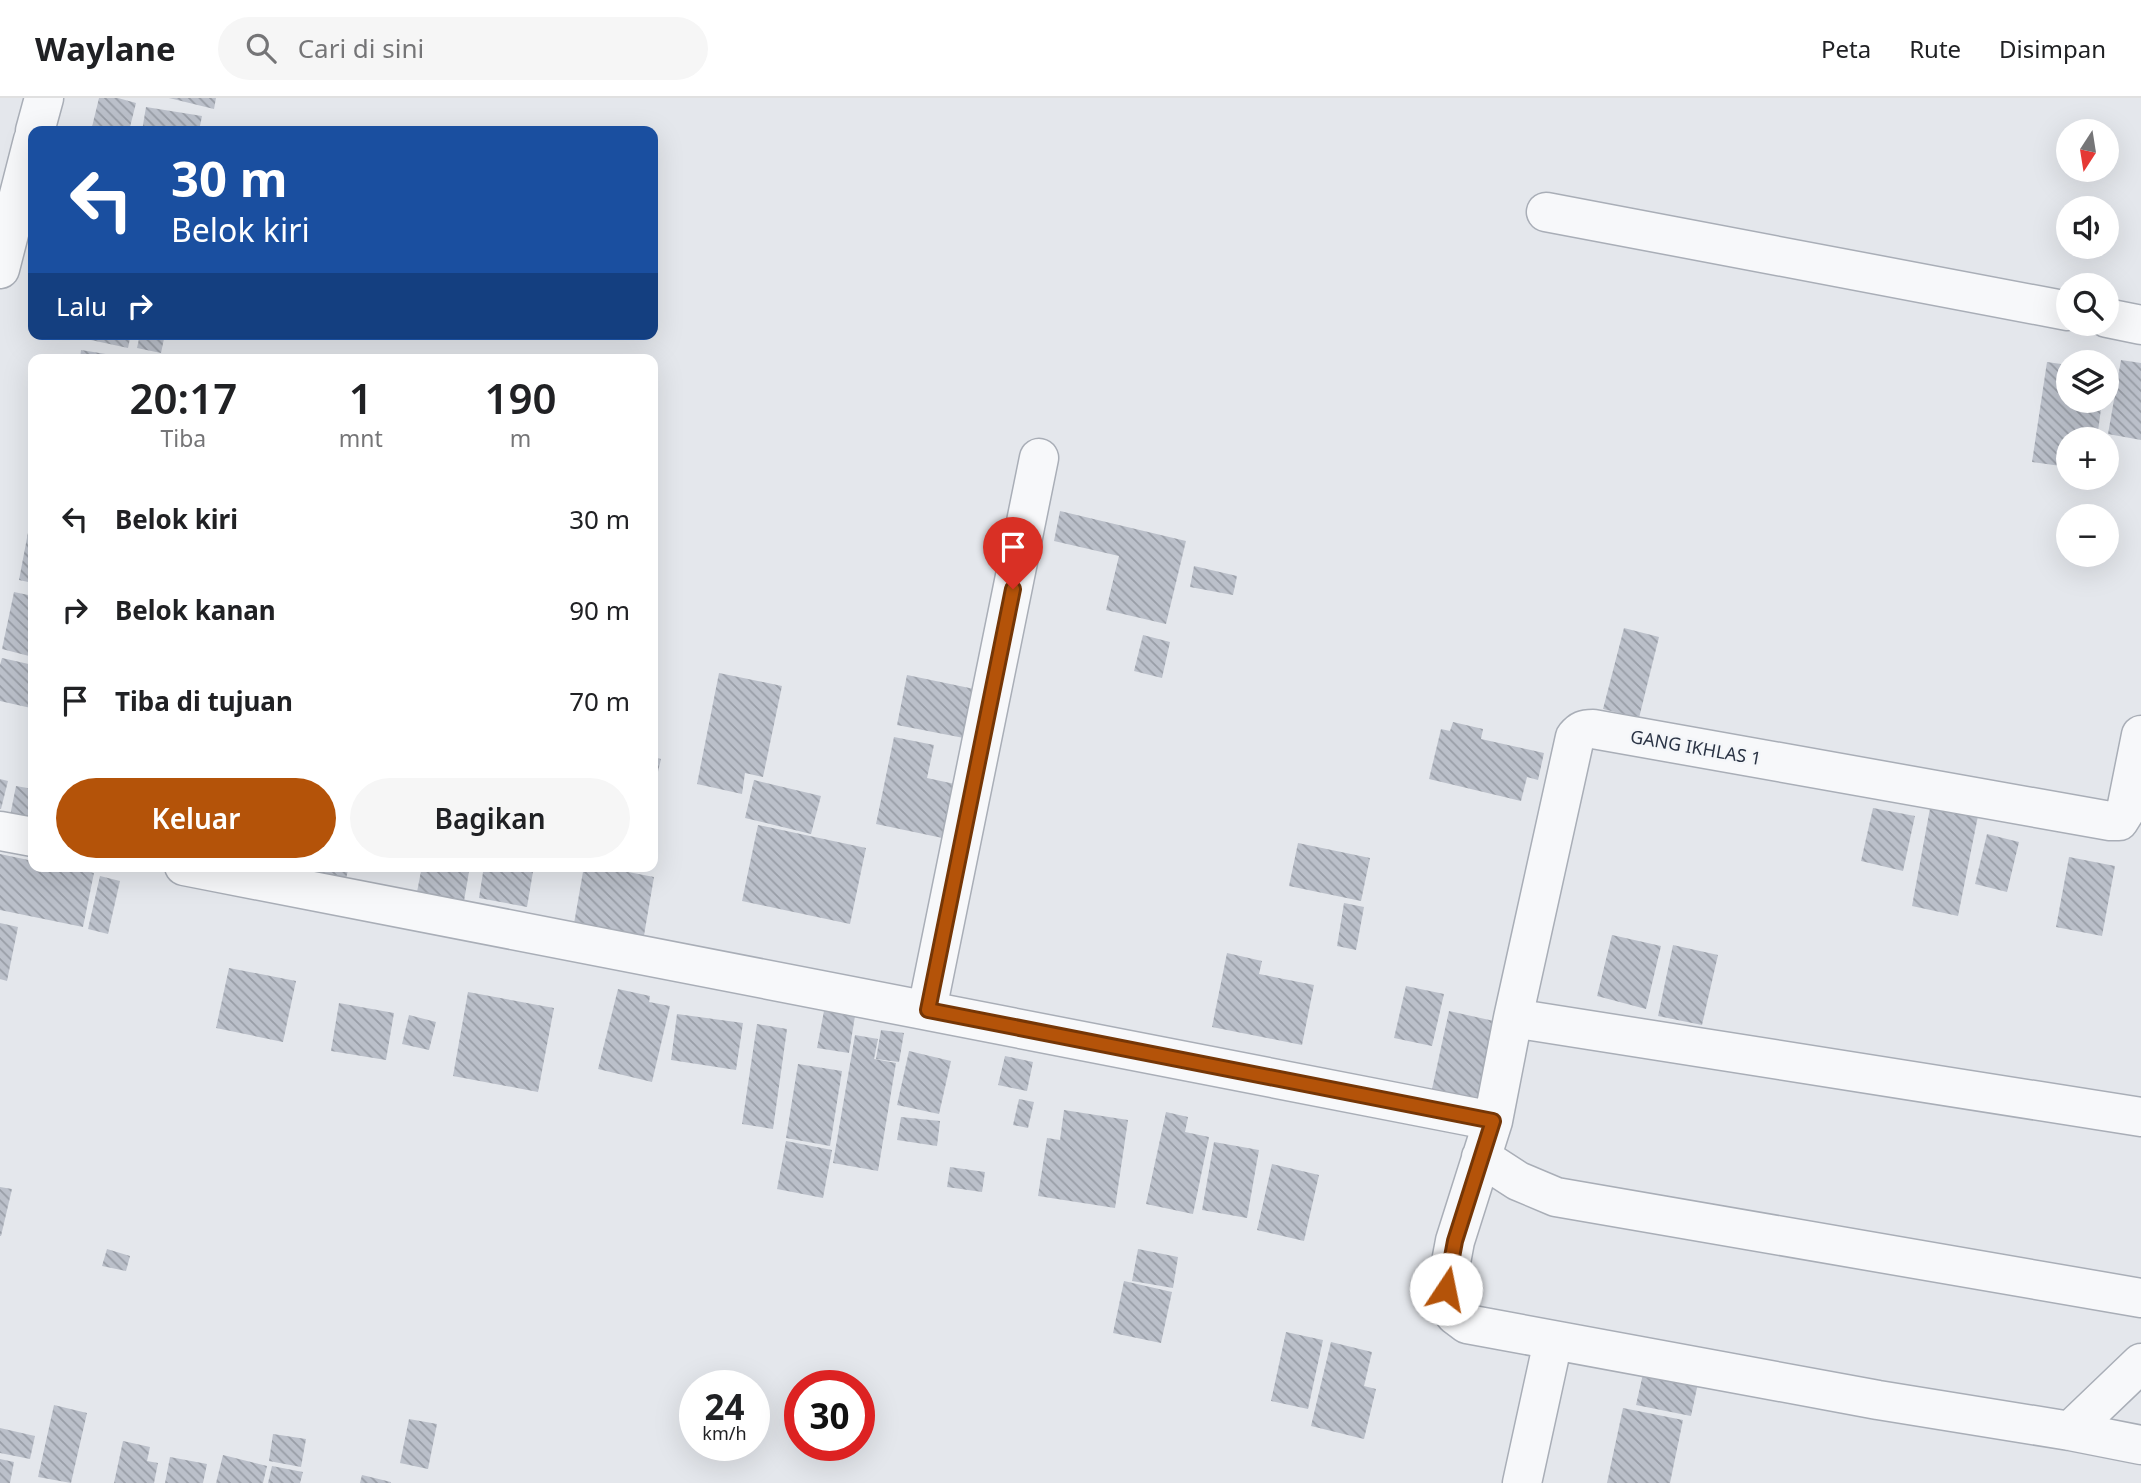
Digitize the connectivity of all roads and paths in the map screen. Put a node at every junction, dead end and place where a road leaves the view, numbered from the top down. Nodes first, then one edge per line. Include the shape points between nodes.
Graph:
1 (28, 160) edge
2 (1546, 212) dead end
3 (0, 269) edge
4 (2056, 309) edge
5 (2119, 320) edge
6 (2141, 325) edge
7 (1039, 458) dead end
8 (2141, 735) edge
9 (0, 831) edge
10 (28, 836) edge
11 (215, 872) edge
12 (928, 1010) junction
13 (1513, 1018) junction
14 (2141, 1117) edge
15 (1493, 1121) junction
16 (1481, 1157) junction
17 (2141, 1298) edge
18 (1553, 1340) junction
19 (2141, 1363) edge
20 (2070, 1431) junction
21 (2141, 1445) edge
22 (1522, 1483) edge

1 - 3 street
2 - 4 street
5 - 6 street
7 - 12 street
8 - 13 street, GANG IKHLAS 1 via 2126,810 2119,821 2110,821 1584,729 1575,737
9 - 10 street
11 - 12 street
12 - 15 street
13 - 14 street
13 - 15 street, GANG IKHLAS 1
15 - 16 street, GANG IKHLAS 1
16 - 17 street via 1518,1181 1556,1197
16 - 18 street, GANG IKHLAS 1 via 1455,1241 1446,1303 1467,1324
18 - 20 street
18 - 22 street
19 - 20 street
20 - 21 street

